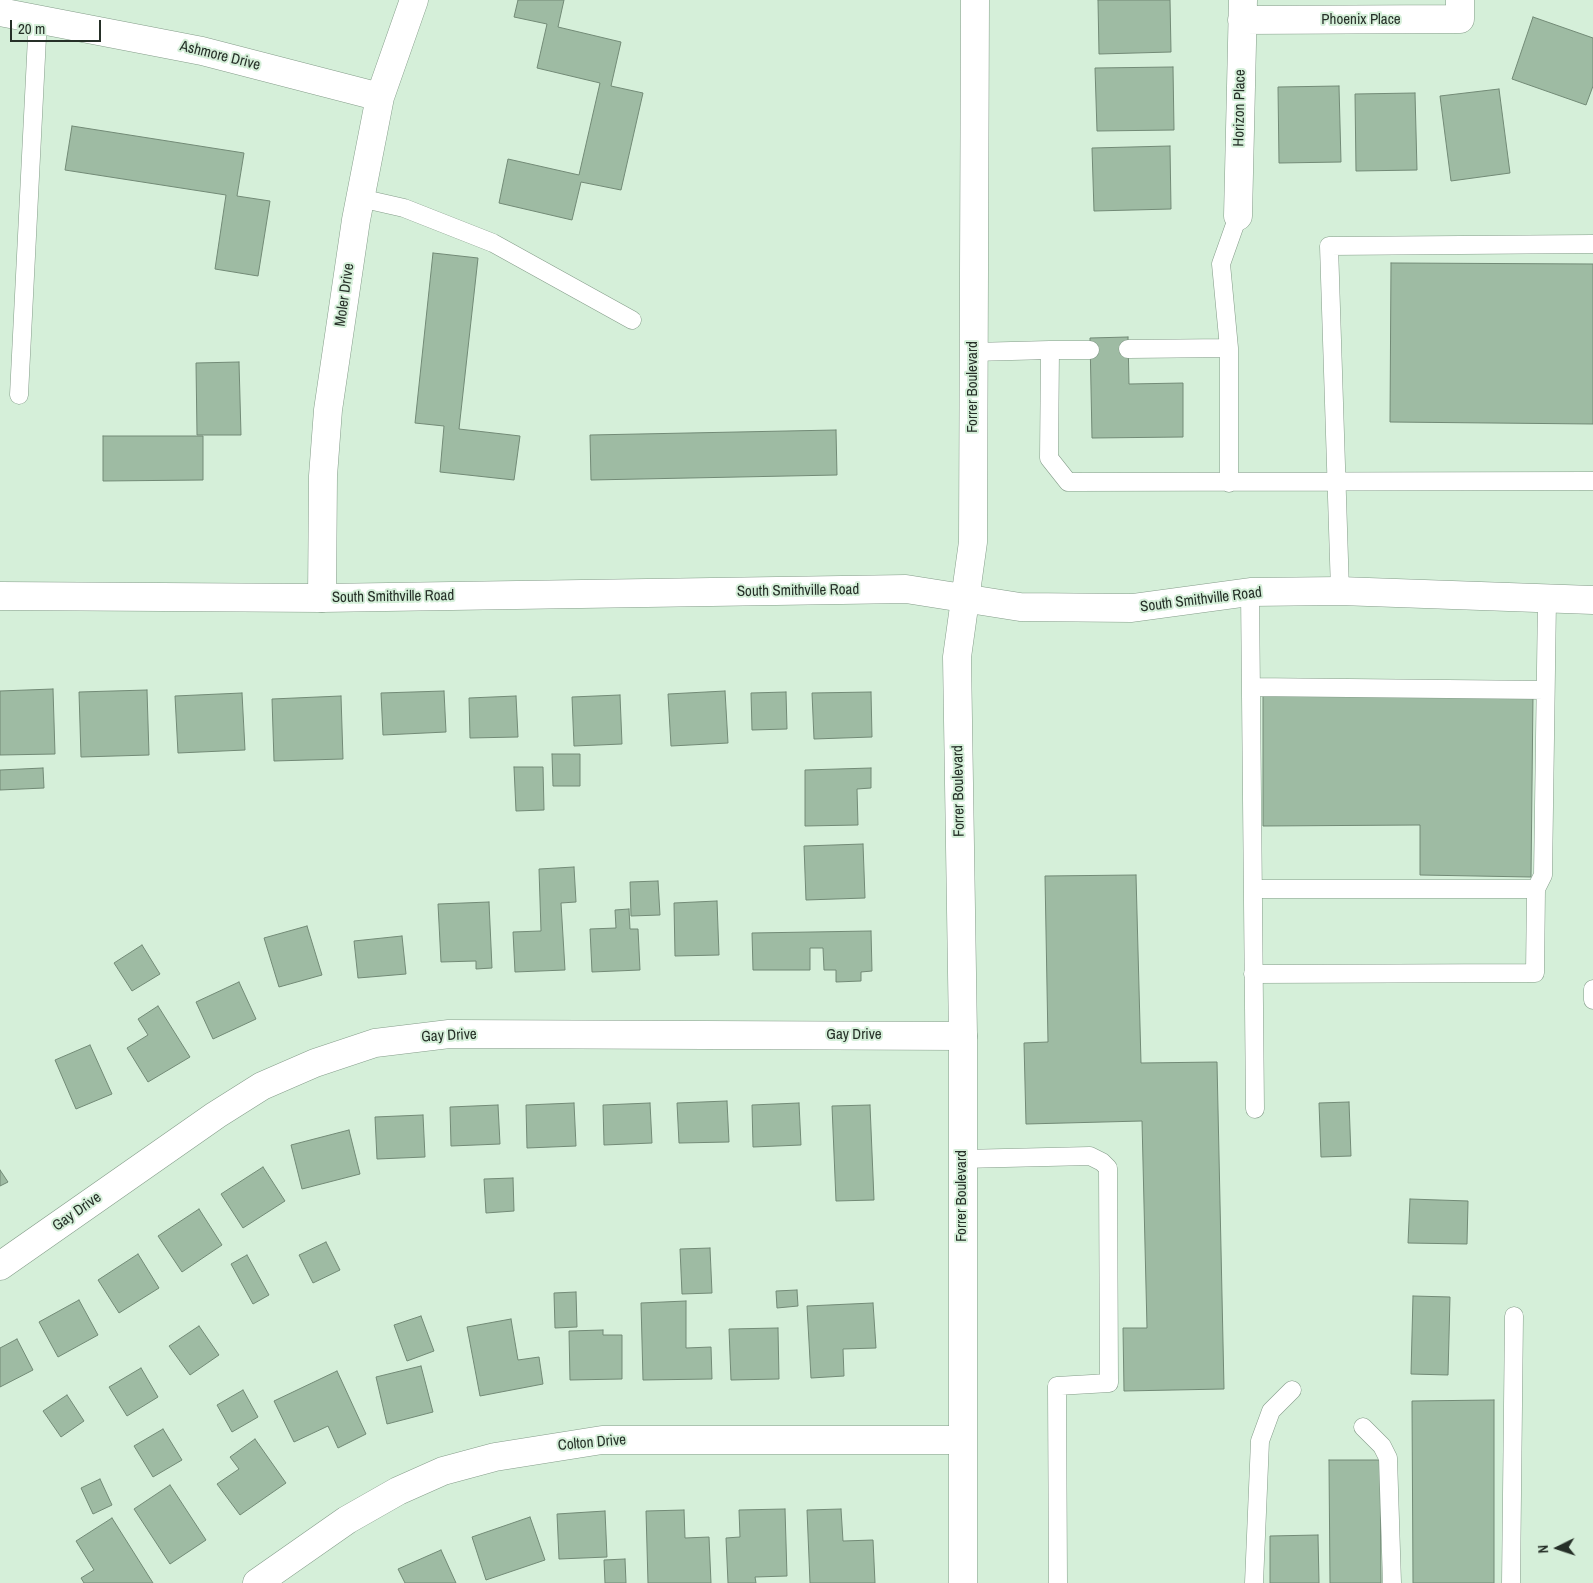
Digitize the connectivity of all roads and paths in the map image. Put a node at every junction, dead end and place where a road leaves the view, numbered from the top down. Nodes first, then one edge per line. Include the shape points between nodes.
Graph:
1 (414, 0) edge
2 (975, 0) edge
3 (1460, 0) edge
4 (1242, 10) edge
5 (0, 12) edge
6 (38, 17) junction
7 (380, 97) junction
8 (360, 198) junction
9 (1238, 216) joint
10 (1593, 244) edge
11 (632, 320) dead end
12 (1229, 348) junction
13 (1128, 349) dead end
14 (1050, 350) junction
15 (1090, 350) dead end
16 (973, 352) junction
17 (19, 395) dead end
18 (1593, 481) edge
19 (1337, 482) junction
20 (1229, 483) junction
21 (1340, 591) junction
22 (1250, 592) junction
23 (0, 596) edge
24 (322, 598) junction
25 (965, 598) junction
26 (1547, 600) junction
27 (1593, 600) edge
28 (1251, 688) junction
29 (1545, 690) junction
30 (1253, 889) junction
31 (1536, 889) junction
32 (1254, 974) junction
33 (1593, 989) edge
34 (1593, 1000) edge
35 (963, 1036) junction
36 (1255, 1109) dead end
37 (962, 1159) junction
38 (0, 1266) edge
39 (1514, 1316) dead end
40 (1292, 1390) dead end
41 (1363, 1427) dead end
42 (962, 1440) junction
43 (256, 1583) edge
44 (962, 1583) edge
45 (1058, 1583) edge
46 (1254, 1583) edge
47 (1392, 1583) edge
48 (1511, 1583) edge

1 - 7 street, Moler Drive
2 - 16 street, Forrer Boulevard
3 - 4 street, Phoenix Place via 1460,19
4 - 9 street, Horizon Place
5 - 6 street, Ashmore Drive
6 - 7 street, Ashmore Drive via 202,50
6 - 17 lane
7 - 8 street, Moler Drive
8 - 11 lane via 404,208 493,243
8 - 24 street, Moler Drive via 328,410 323,476
9 - 12 lane via 1221,264
10 - 19 lane via 1329,246
12 - 13 lane
12 - 20 lane
14 - 15 lane
14 - 16 lane
14 - 20 lane via 1049,458 1068,482
16 - 25 street, Forrer Boulevard via 973,542
18 - 19 lane
19 - 20 lane
19 - 21 lane
21 - 22 street, South Smithville Road
21 - 26 street, South Smithville Road
22 - 25 street, South Smithville Road via 1132,608 1020,607
22 - 28 lane
23 - 24 street, South Smithville Road
24 - 25 street, South Smithville Road via 906,589
25 - 35 street, Forrer Boulevard via 957,657
26 - 27 street, South Smithville Road
26 - 29 lane
28 - 29 lane
28 - 30 lane
29 - 31 lane via 1543,875
30 - 31 lane
30 - 32 lane
31 - 32 lane via 1535,972
32 - 36 lane
33 - 34 lane
35 - 37 street, Forrer Boulevard
35 - 38 street, Gay Drive via 449,1034 375,1043 316,1062 262,1086
37 - 42 street, Forrer Boulevard
37 - 45 lane via 1083,1156 1102,1162 1108,1168 1109,1383 1057,1386
39 - 48 lane
40 - 46 lane via 1271,1410 1260,1441
41 - 47 lane via 1382,1446 1388,1458
42 - 43 street, Colton Drive via 602,1440 494,1456 444,1471 398,1491 347,1520
42 - 44 street, Forrer Boulevard

